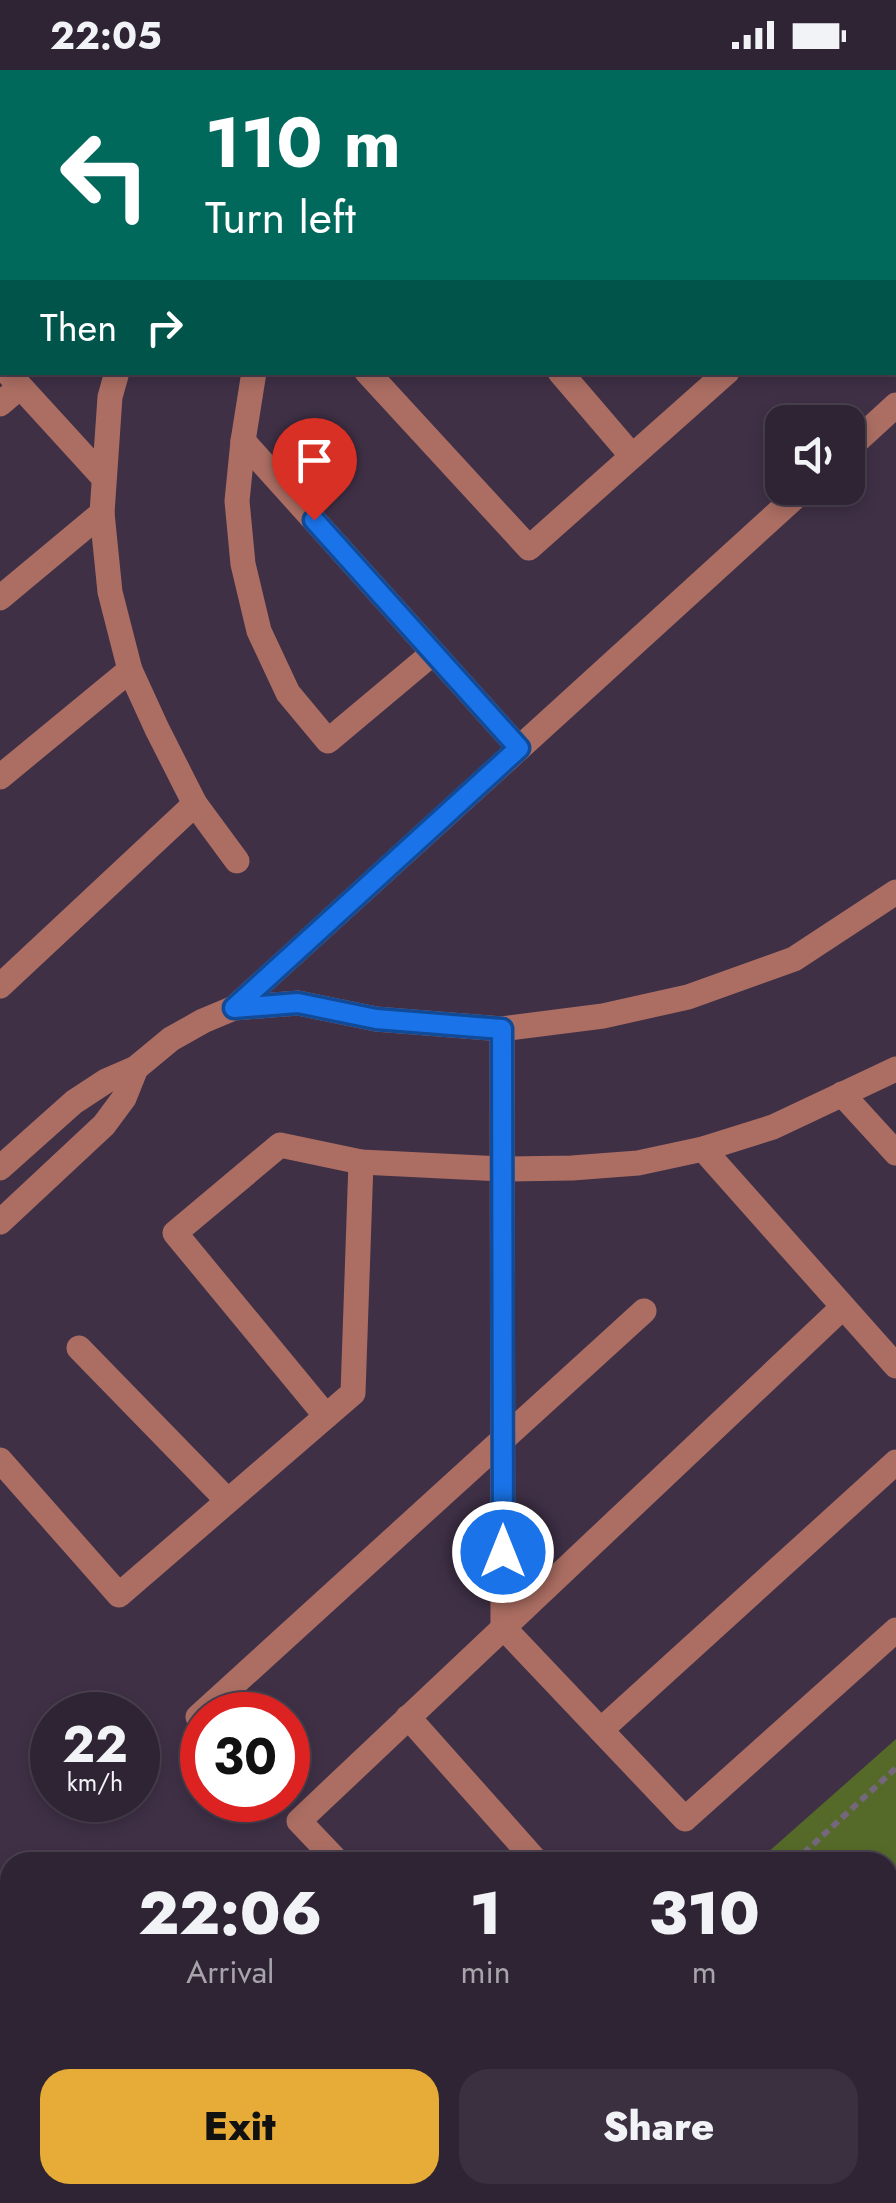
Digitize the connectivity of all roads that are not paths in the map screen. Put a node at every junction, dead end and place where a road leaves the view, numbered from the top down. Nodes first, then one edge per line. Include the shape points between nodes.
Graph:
1 (7, 375) edge
2 (9, 375) edge
3 (116, 375) edge
4 (254, 375) edge
5 (370, 375) edge
6 (563, 375) edge
7 (724, 375) edge
8 (0, 404) edge
9 (896, 404) edge
10 (865, 433) edge
11 (243, 441) junction
12 (632, 456) junction
13 (103, 477) junction
14 (786, 505) edge
15 (102, 513) junction
16 (0, 598) edge
17 (433, 653) junction
18 (130, 670) junction
19 (519, 748) junction
20 (0, 777) edge
21 (195, 804) junction
22 (237, 860) dead end
23 (896, 892) edge
24 (4, 974) edge
25 (234, 1008) junction
26 (502, 1029) junction
27 (136, 1068) junction
28 (896, 1069) edge
29 (842, 1094) junction
30 (703, 1148) junction
31 (896, 1153) edge
32 (3, 1158) edge
33 (360, 1162) junction
34 (502, 1169) junction
35 (36, 1190) junction
36 (0, 1222) edge
37 (843, 1307) junction
38 (644, 1310) dead end
39 (79, 1348) dead end
40 (896, 1366) edge
41 (326, 1416) junction
42 (503, 1439) junction
43 (0, 1460) edge
44 (896, 1462) edge
45 (227, 1500) junction
46 (504, 1627) junction
47 (896, 1630) edge
48 (225, 1692) edge
49 (408, 1718) junction
50 (601, 1730) junction
51 (329, 1852) edge
52 (527, 1852) edge

1 - 8 street
2 - 13 street
3 - 13 street
4 - 11 street
5 - 12 street via 529,548
6 - 12 street
7 - 12 street
9 - 10 street
11 - 17 street
11 - 17 street via 238,516 259,631 288,694 328,741
13 - 15 street
14 - 19 street
15 - 16 street
15 - 18 street via 110,592
17 - 19 street
18 - 20 street
18 - 21 street
19 - 25 street
21 - 22 street
21 - 24 street
23 - 26 street via 794,959 688,997
25 - 26 street via 298,1003 376,1019
25 - 27 street via 171,1039
26 - 34 street
27 - 32 street via 74,1102
27 - 35 street via 104,1124
28 - 29 street
29 - 30 street via 774,1127
29 - 31 street
30 - 34 street via 638,1163
30 - 37 street
32 - 35 street
33 - 34 street
33 - 41 street via 353,1393
33 - 41 street via 280,1146 174,1233
34 - 42 street
35 - 36 street
37 - 40 street
37 - 46 street
38 - 42 street
39 - 45 street
41 - 45 street
42 - 46 street
42 - 48 street
43 - 45 street via 120,1594
44 - 50 street
46 - 49 street
46 - 50 street
47 - 50 street via 685,1820
49 - 51 street via 299,1820
49 - 52 street

